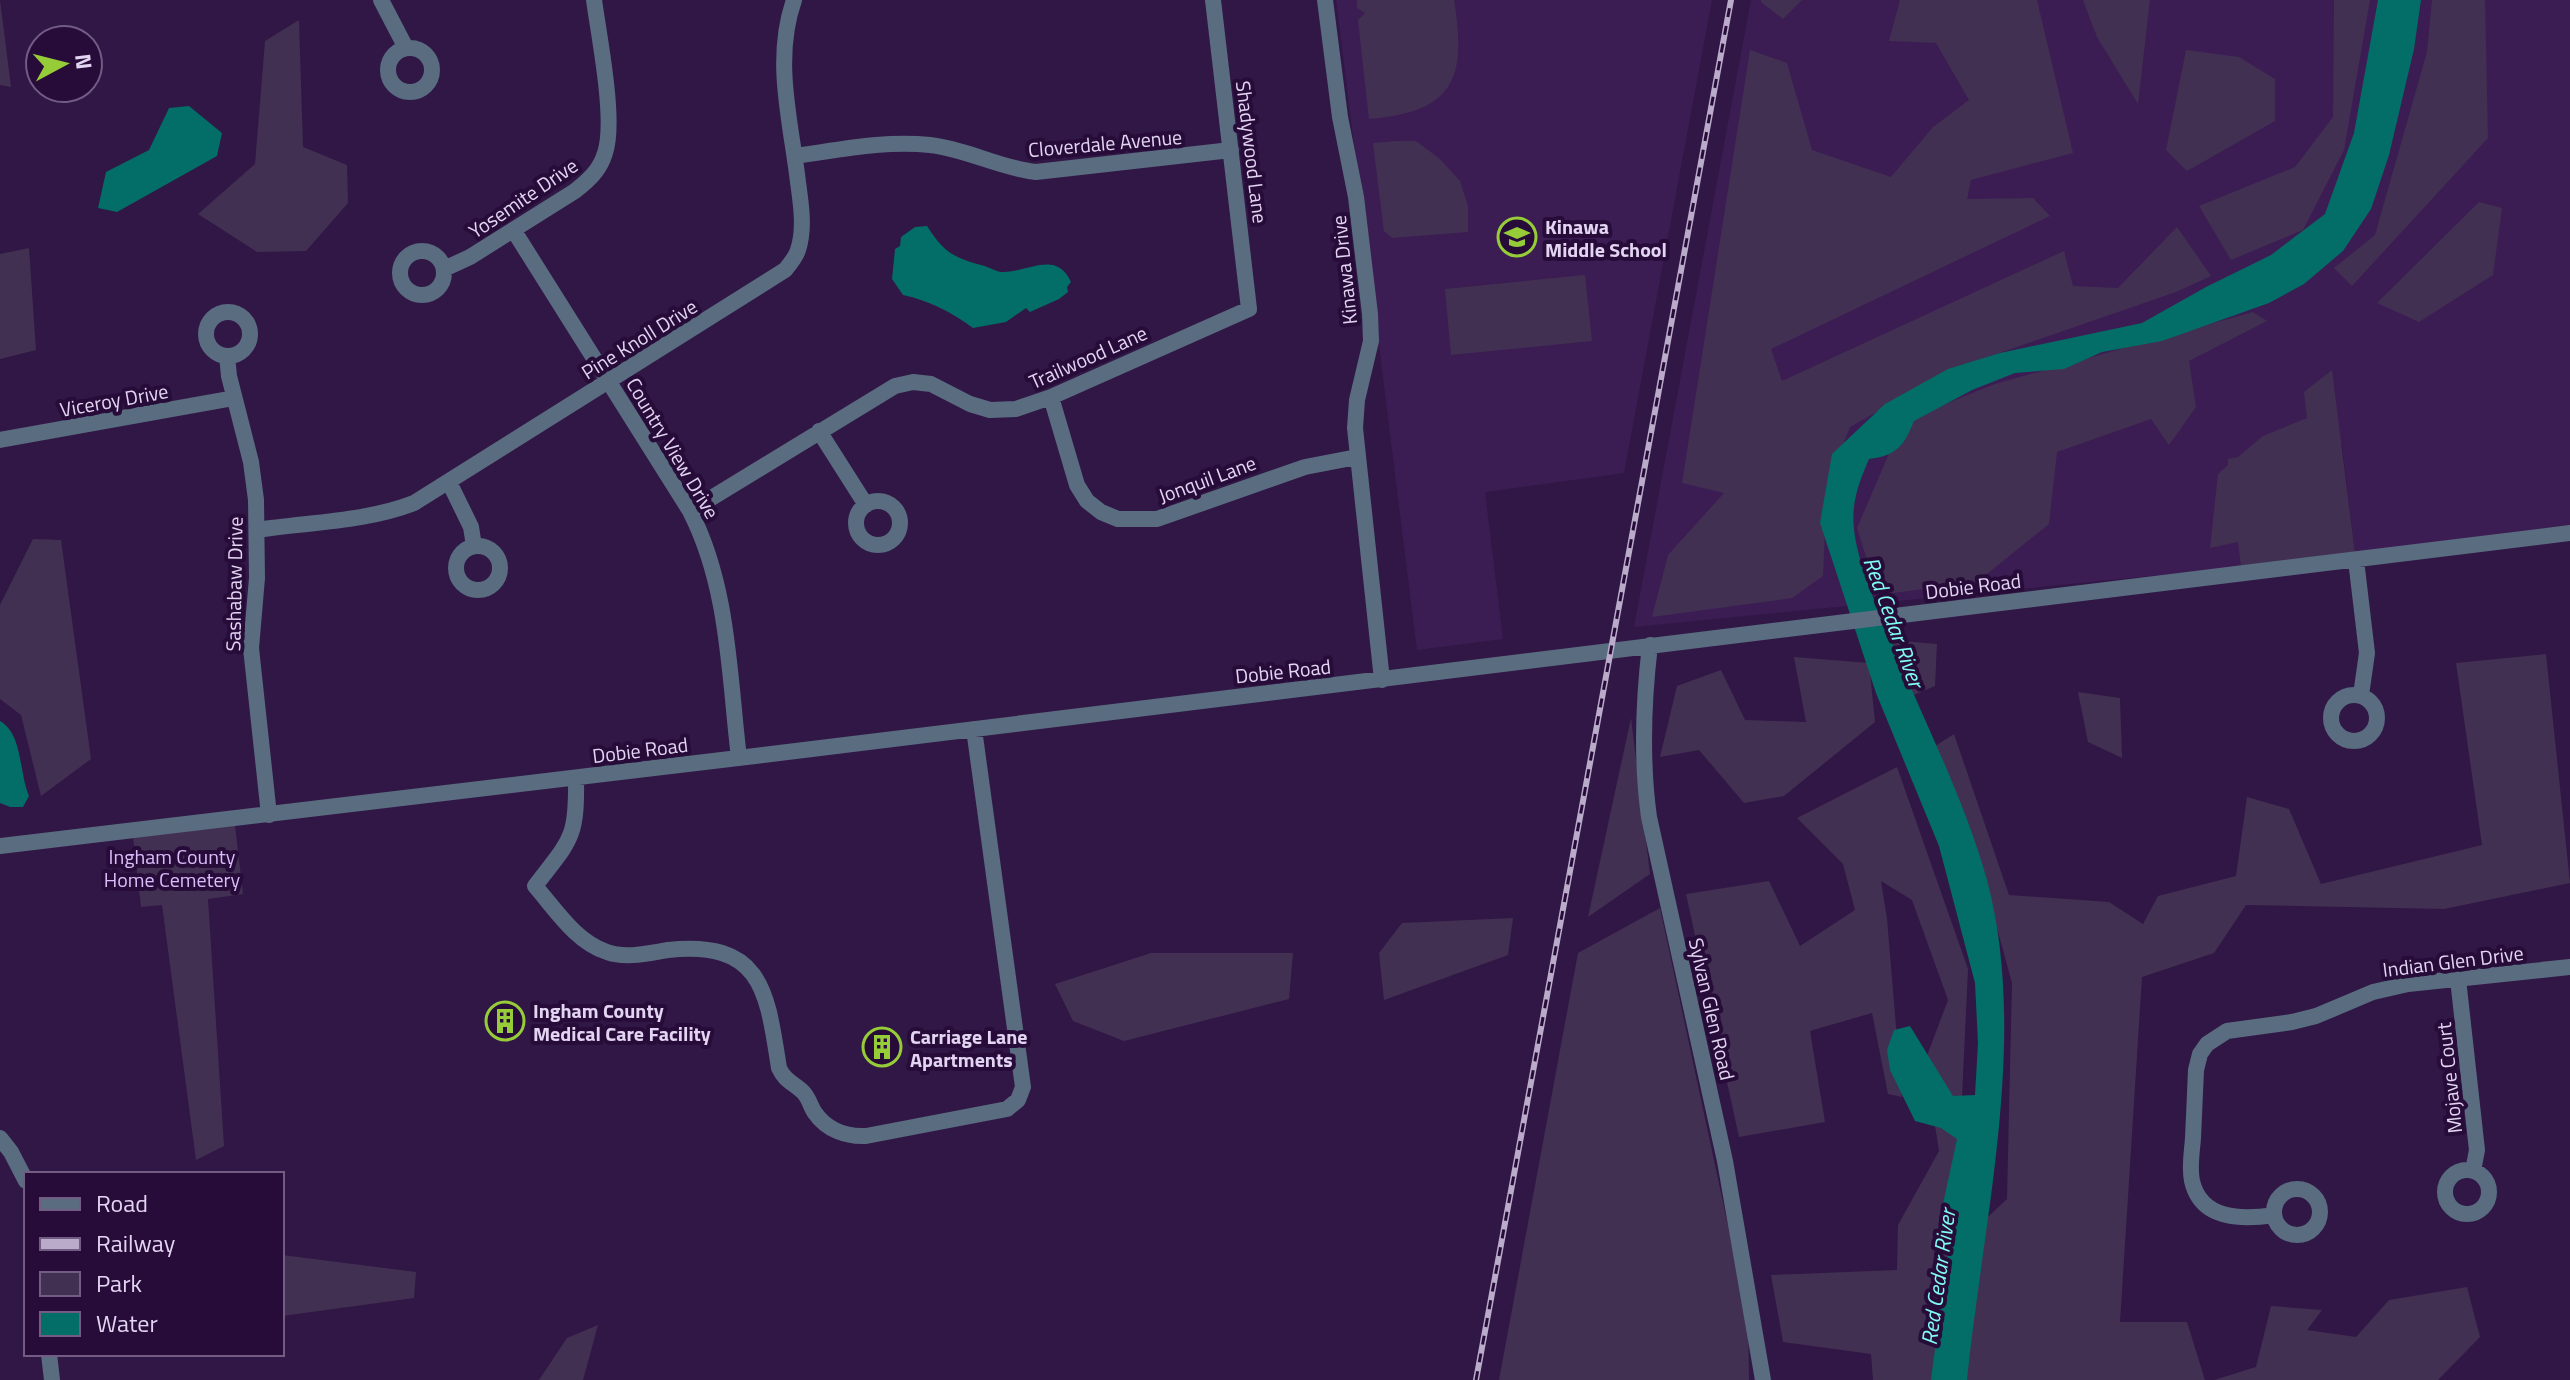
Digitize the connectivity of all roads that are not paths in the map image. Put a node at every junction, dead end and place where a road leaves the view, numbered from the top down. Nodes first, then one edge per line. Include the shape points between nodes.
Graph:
1 (381, 0) edge
2 (594, 0) edge
3 (794, 0) edge
4 (1213, 0) edge
5 (1325, 0) edge
6 (406, 48) dead end
7 (1231, 150) junction
8 (795, 156) junction
9 (514, 231) junction
10 (444, 269) dead end
11 (1249, 309) joint
12 (227, 356) dead end
13 (609, 381) junction
14 (1051, 397) junction
15 (234, 398) junction
16 (819, 431) junction
17 (0, 440) edge
18 (1357, 457) junction
19 (449, 482) junction
20 (866, 505) dead end
21 (690, 511) junction
22 (257, 530) junction
23 (2570, 533) edge
24 (474, 546) dead end
25 (2356, 560) junction
26 (1650, 645) junction
27 (1382, 680) junction
28 (2361, 695) dead end
29 (974, 729) junction
30 (739, 758) junction
31 (576, 778) junction
32 (269, 815) junction
33 (0, 846) edge
34 (2570, 967) edge
35 (2458, 979) junction
36 (0, 1138) edge
37 (2473, 1171) dead end
38 (24, 1177) edge
39 (2274, 1215) dead end
40 (49, 1356) edge
41 (52, 1380) edge
42 (1763, 1380) edge

1 - 6 street
2 - 9 street, Yosemite Drive via 608,110 606,150 590,180
3 - 8 street, Pine Knoll Drive via 783,52
4 - 7 street, Shadywood Lane
5 - 18 street, Kinawa Drive via 1370,314 1371,341 1357,400
7 - 8 street, Cloverdale Avenue via 1036,172 929,144
7 - 11 street, Shadywood Lane
8 - 13 street, Pine Knoll Drive via 801,233 798,253 785,270
9 - 10 street, Yosemite Drive
9 - 13 street, Country View Drive
11 - 14 street, Trailwood Lane
12 - 15 street, Sashabaw Drive
13 - 19 street, Pine Knoll Drive
13 - 21 street, Country View Drive
14 - 16 street, Trailwood Lane via 1016,409 990,410 931,384 913,382 895,386
14 - 18 street, Jonquil Lane via 1077,485 1087,501 1118,519 1157,519 1293,470
15 - 17 street, Viceroy Drive
15 - 22 street, Sashabaw Drive via 251,462
16 - 20 street
16 - 21 street, Trailwood Lane
18 - 27 street, Kinawa Drive
19 - 22 street, Pine Knoll Drive via 393,511
19 - 24 street via 471,527
21 - 30 street, Country View Drive via 708,548 721,605
22 - 32 street, Sashabaw Drive via 251,648
23 - 25 street, Dobie Road
25 - 26 street, Dobie Road
25 - 28 street via 2367,653
26 - 27 street, Dobie Road
26 - 42 street, Sylvan Glen Road via 1642,738 1649,817 1725,1161
27 - 29 street, Dobie Road
29 - 30 street, Dobie Road
29 - 31 street via 1023,1087 1007,1109 866,1136 848,1135 825,1124 804,1092 783,1077 766,996 742,964 703,948 608,953 585,941 535,886 574,832
30 - 31 street, Dobie Road
31 - 32 street, Dobie Road
32 - 33 street, Dobie Road
34 - 35 street, Indian Glen Drive
35 - 37 street, Mojave Court via 2477,1150
35 - 39 street, Indian Glen Drive via 2388,988 2304,1019 2227,1031 2207,1044 2196,1070 2193,1186 2208,1206 2227,1216
36 - 38 street
40 - 41 street

